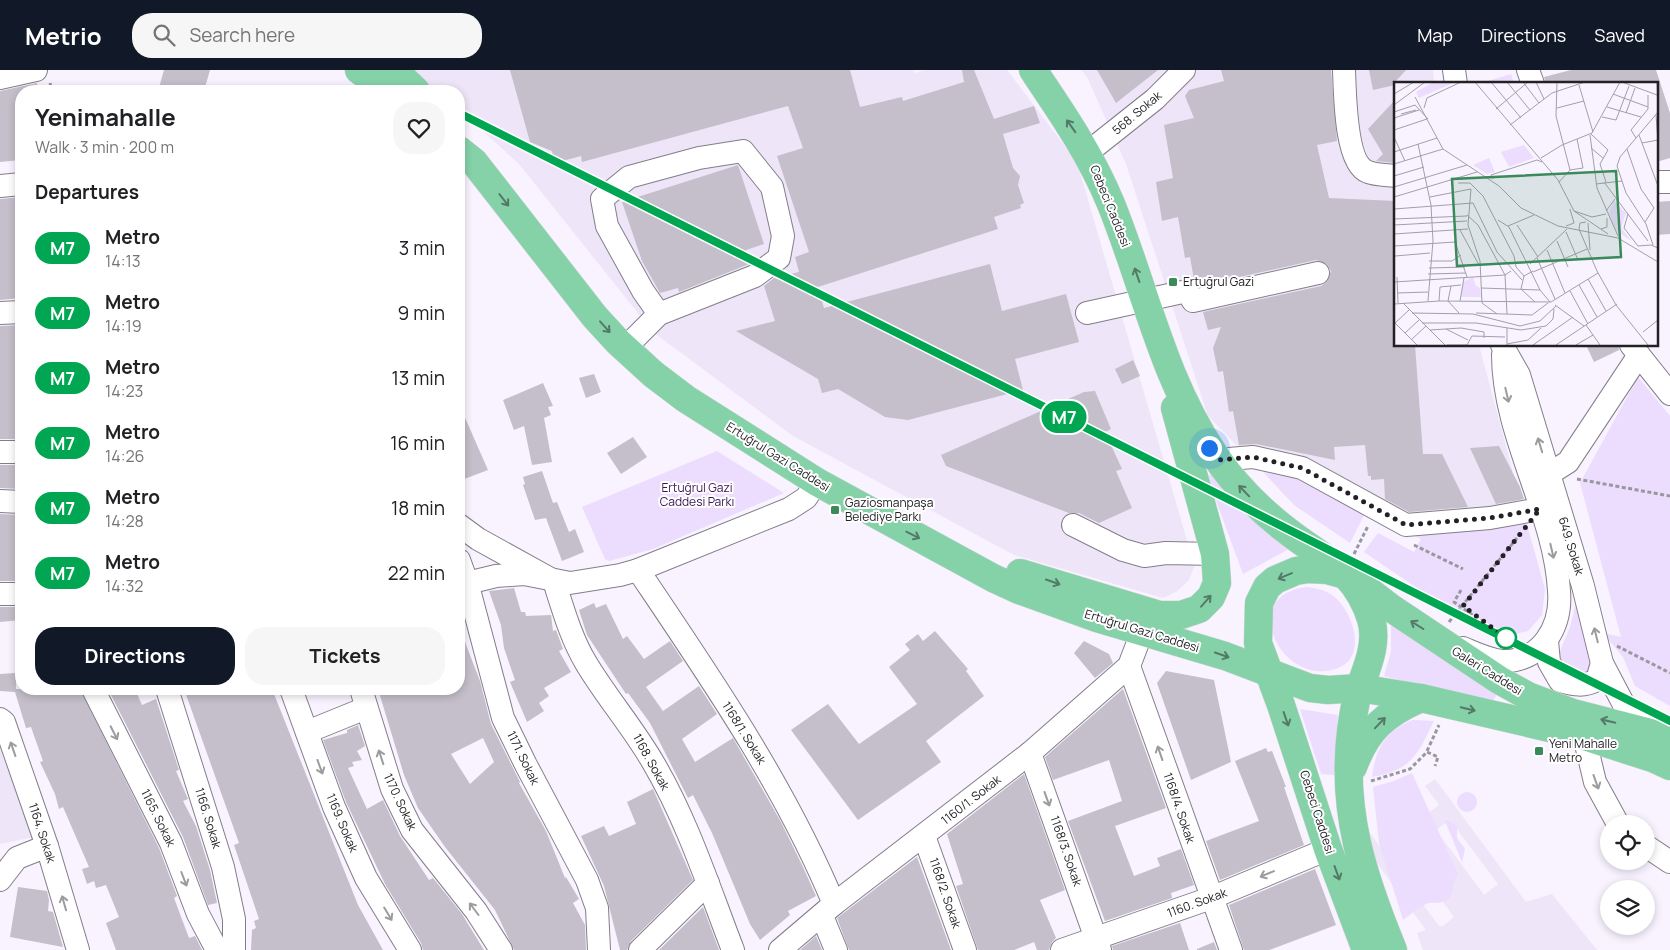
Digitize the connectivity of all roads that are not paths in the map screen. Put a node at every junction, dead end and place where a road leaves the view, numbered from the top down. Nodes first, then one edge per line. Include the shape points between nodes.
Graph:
1 (36, 70) edge
2 (359, 70) edge
3 (394, 70) edge
4 (1032, 70) edge
5 (1184, 70) edge
6 (1344, 70) edge
7 (0, 78) edge
8 (379, 85) edge
9 (410, 85) edge
10 (1087, 152) junction
11 (466, 156) edge
12 (1394, 176) edge
13 (15, 185) edge
14 (0, 186) edge
15 (1318, 273) dead end
16 (1146, 301) junction
17 (15, 312) edge
18 (0, 313) edge
19 (1087, 313) dead end
20 (659, 314) junction
21 (1502, 346) edge
22 (625, 348) junction
23 (1635, 350) edge
24 (1163, 354) junction
25 (1670, 394) edge
26 (0, 452) edge
27 (15, 452) edge
28 (1217, 460) junction
29 (1549, 474) junction
30 (817, 482) junction
31 (0, 502) edge
32 (15, 502) edge
33 (1540, 509) junction
34 (1073, 525) dead end
35 (465, 529) edge
36 (1215, 554) junction
37 (972, 565) junction
38 (638, 570) junction
39 (1349, 576) junction
40 (554, 581) junction
41 (465, 584) edge
42 (465, 591) edge
43 (0, 594) edge
44 (15, 594) edge
45 (1142, 632) junction
46 (1547, 641) junction
47 (1446, 646) junction
48 (1609, 654) junction
49 (1129, 666) junction
50 (1268, 674) junction
51 (1359, 688) junction
52 (96, 695) edge
53 (169, 695) edge
54 (292, 695) edge
55 (363, 698) edge
56 (1421, 698) junction
57 (0, 718) edge
58 (307, 732) junction
59 (1584, 736) junction
60 (1662, 738) edge
61 (1030, 753) junction
62 (1670, 766) edge
63 (1348, 781) junction
64 (1613, 815) edge
65 (924, 836) junction
66 (47, 846) junction
67 (1328, 848) junction
68 (1655, 852) edge
69 (1670, 862) edge
70 (0, 880) edge
71 (708, 883) junction
72 (1211, 898) junction
73 (828, 910) junction
74 (1098, 944) edge
75 (78, 950) edge
76 (217, 950) edge
77 (234, 950) edge
78 (410, 950) edge
79 (500, 950) edge
80 (599, 950) edge
81 (640, 950) edge
82 (733, 950) edge
83 (780, 950) edge
84 (836, 950) edge
85 (965, 950) edge
86 (1062, 950) edge
87 (1231, 950) edge
88 (1366, 950) edge
89 (1393, 950) edge

1 - 7 street
2 - 8 main road
3 - 9 main road
10 -> 4 main road, Cebeci Caddesi
5 - 10 street, 568. Sokak via 1155,99
6 - 12 street via 1348,132 1355,160 1366,172
16 -> 10 main road, Cebeci Caddesi via 1114,211
11 -> 22 main road, Ertuğrul Gazi Caddesi
13 - 14 street
15 - 16 street via 1194,301 1187,292
16 - 19 street
16 - 24 main road, Cebeci Caddesi
17 - 18 street
20 - 20 street via 755,276 779,258 783,236 772,187 743,151 699,158 629,177 602,199 607,226
20 - 22 street
29 -> 21 street, 649. Sokak via 1519,376
21 -> 33 street, 649. Sokak via 1507,395
22 - 30 main road, Ertuğrul Gazi Caddesi via 686,399
23 - 25 street
23 - 29 street via 1568,462
24 - 28 main road, Galeri Caddesi via 1189,412
24 - 36 main road
26 - 27 street
28 - 33 street via 1253,457 1302,468 1406,525 1490,518
39 -> 28 main road, Galeri Caddesi via 1274,519 1240,488
48 -> 29 street, 649. Sokak via 1583,586
30 -> 37 main road, Ertuğrul Gazi Caddesi
30 - 38 street via 806,498 789,509
31 - 32 street
33 -> 46 street, 649. Sokak via 1560,592 1558,613
34 - 36 street via 1123,550 1144,556
35 - 40 street
37 -> 36 main road via 1004,568 1159,615 1181,615 1200,609 1211,597 1217,583
37 - 45 main road, Ertuğrul Gazi Caddesi via 1019,590
38 - 40 street via 570,583
38 - 73 street, 1168/1. Sokak via 759,756 814,856
47 -> 39 main road, Galeri Caddesi
39 -> 50 main road via 1308,569 1284,576 1267,587 1258,603 1257,619 1258,643
39 - 51 main road via 1367,608 1374,639
40 - 41 street via 524,574
40 - 71 street, 1168. Sokak via 566,619 586,662 655,765
42 - 80 street, 1171. Sokak via 503,718 587,880 597,908
43 - 44 street
45 - 49 street, 1160/1. Sokak
45 -> 50 main road, Ertuğrul Gazi Caddesi via 1207,650
46 - 47 street, 649. Sokak via 1534,654 1502,661
46 - 48 street via 1549,662 1560,681 1574,685 1587,685 1597,680
60 -> 47 main road, Galeri Caddesi via 1573,713 1528,696
48 - 60 street, 649. Sokak via 1623,703
49 - 61 street, 1160/1. Sokak
72 -> 49 street, 1168/4. Sokak
50 - 51 main road via 1310,688
50 -> 67 main road, Cebeci Caddesi via 1282,705
51 - 56 main road
51 - 63 main road via 1351,730
52 -> 76 street, 1165. Sokak via 171,843 198,914
53 - 77 street, 1166. Sokak via 223,867 234,919
54 - 58 street, 1169. Sokak
55 - 58 street
79 -> 55 street, 1170. Sokak via 476,911 412,830 392,789
56 -> 59 main road
63 -> 56 main road via 1357,757 1377,725 1395,710
66 -> 57 street, 1164. Sokak
58 -> 78 street, 1169. Sokak via 334,807 366,878
59 - 62 main road via 1655,758
59 -> 64 street via 1595,782
61 - 65 street, 1160/1. Sokak
61 -> 74 street, 1168/3. Sokak
63 - 89 main road via 1357,848 1372,900
65 - 73 street, 1160/1. Sokak
65 - 85 street, 1168/2. Sokak
66 - 70 street via 17,858
75 -> 66 street, 1164. Sokak
67 -> 72 street, 1160. Sokak
67 -> 88 main road, Cebeci Caddesi
68 - 69 street
71 - 81 street
71 - 82 street, 1168. Sokak
72 - 74 street, 1160. Sokak
72 - 87 street, 1168/4. Sokak
73 - 83 street, 1160/1. Sokak
73 - 84 street, 1168/1. Sokak
74 - 86 street, 1160. Sokak

